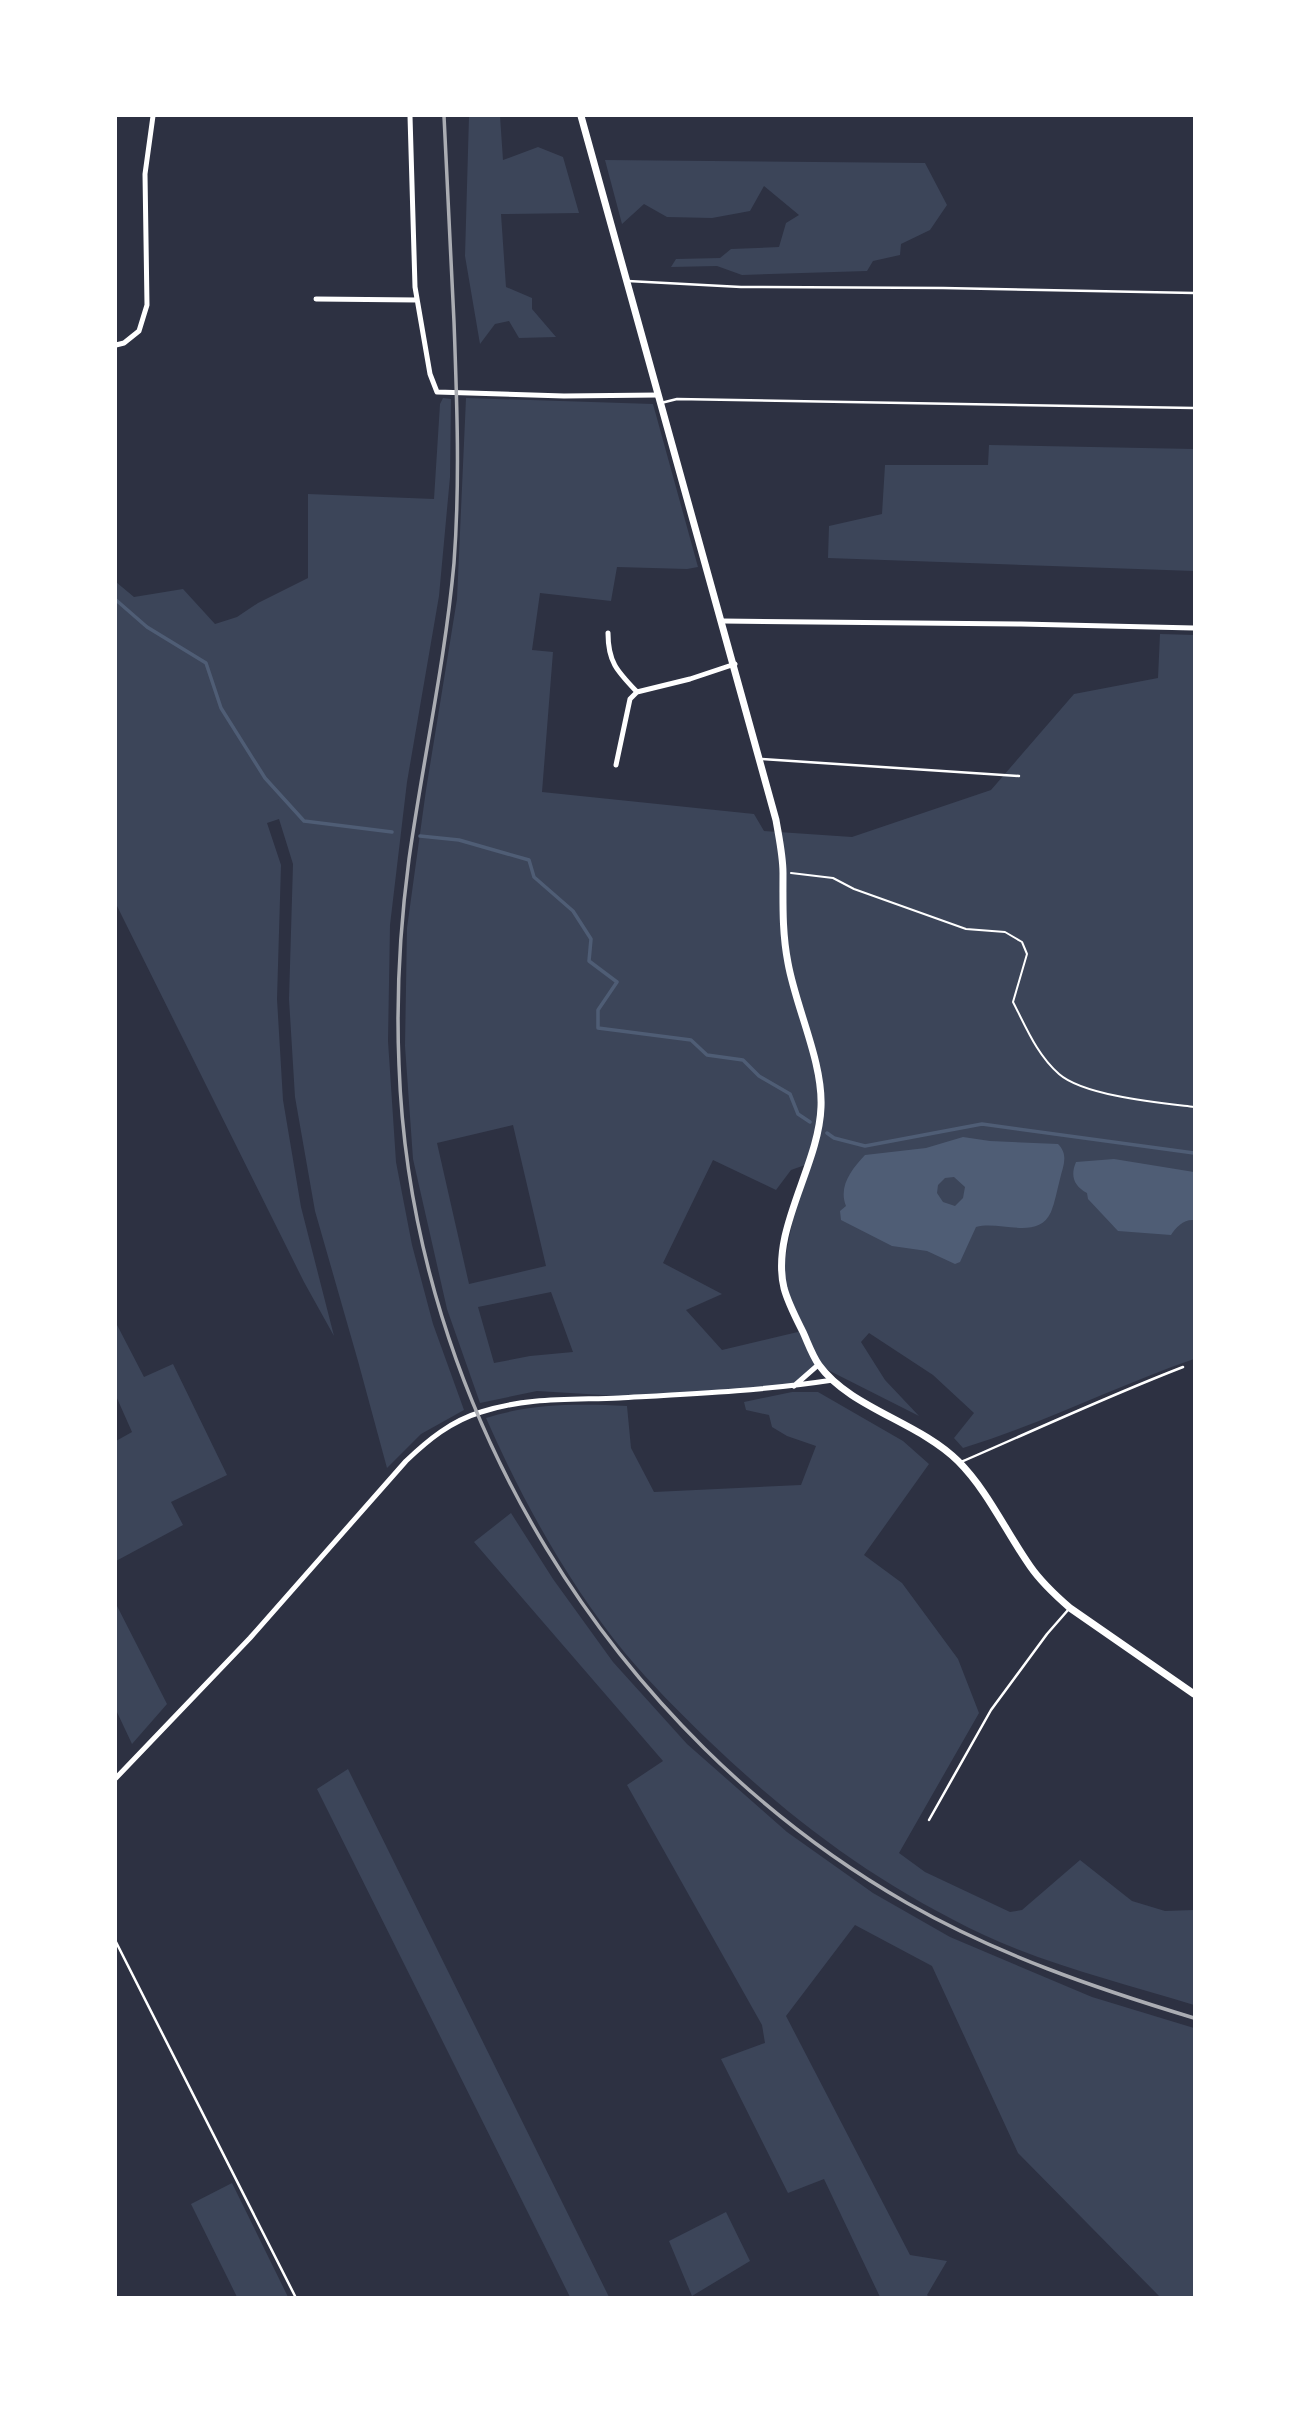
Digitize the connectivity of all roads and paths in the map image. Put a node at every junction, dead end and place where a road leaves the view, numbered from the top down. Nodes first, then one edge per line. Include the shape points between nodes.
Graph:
1 (153, 116) edge
2 (410, 116) edge
3 (581, 116) edge
4 (627, 281) junction
5 (1195, 293) edge
6 (316, 299) dead end
7 (417, 300) junction
8 (116, 345) edge
9 (658, 394) junction
10 (661, 403) junction
11 (1195, 408) edge
12 (722, 621) junction
13 (1195, 628) edge
14 (608, 633) dead end
15 (735, 664) junction
16 (637, 692) junction
17 (761, 759) junction
18 (617, 765) dead end
19 (1020, 776) dead end
20 (783, 872) junction
21 (1195, 1107) edge
22 (818, 1364) junction
23 (1183, 1367) dead end
24 (832, 1380) junction
25 (794, 1386) junction
26 (960, 1462) junction
27 (1070, 1608) junction
28 (1195, 1694) edge
29 (116, 1777) edge
30 (929, 1820) dead end
31 (116, 1942) edge
32 (296, 2298) edge

1 - 8 street via 145,174 147,305 143,325 133,337
2 - 7 street
3 - 4 street
4 - 5 lane via 741,287
4 - 9 street
6 - 7 street
7 - 9 street via 429,374 437,392 564,397
9 - 10 street
10 - 11 lane via 677,399
10 - 12 street
12 - 13 street
12 - 15 street
14 - 16 street via 613,665
15 - 16 street
15 - 17 street
16 - 18 street via 631,699
17 - 19 lane
17 - 20 street
20 - 21 path via 833,878 966,929 1005,932 1022,943 1027,954 1013,1002 1037,1048 1058,1073 1091,1089
20 - 22 street via 782,929 821,1099 818,1131 785,1241 782,1275
22 - 24 street
22 - 25 street
23 - 26 lane
24 - 25 street
24 - 26 street
25 - 29 street via 715,1394 537,1399 459,1420 406,1461 250,1638
26 - 27 street via 1030,1566
27 - 28 street
27 - 30 lane via 991,1710
31 - 32 lane

